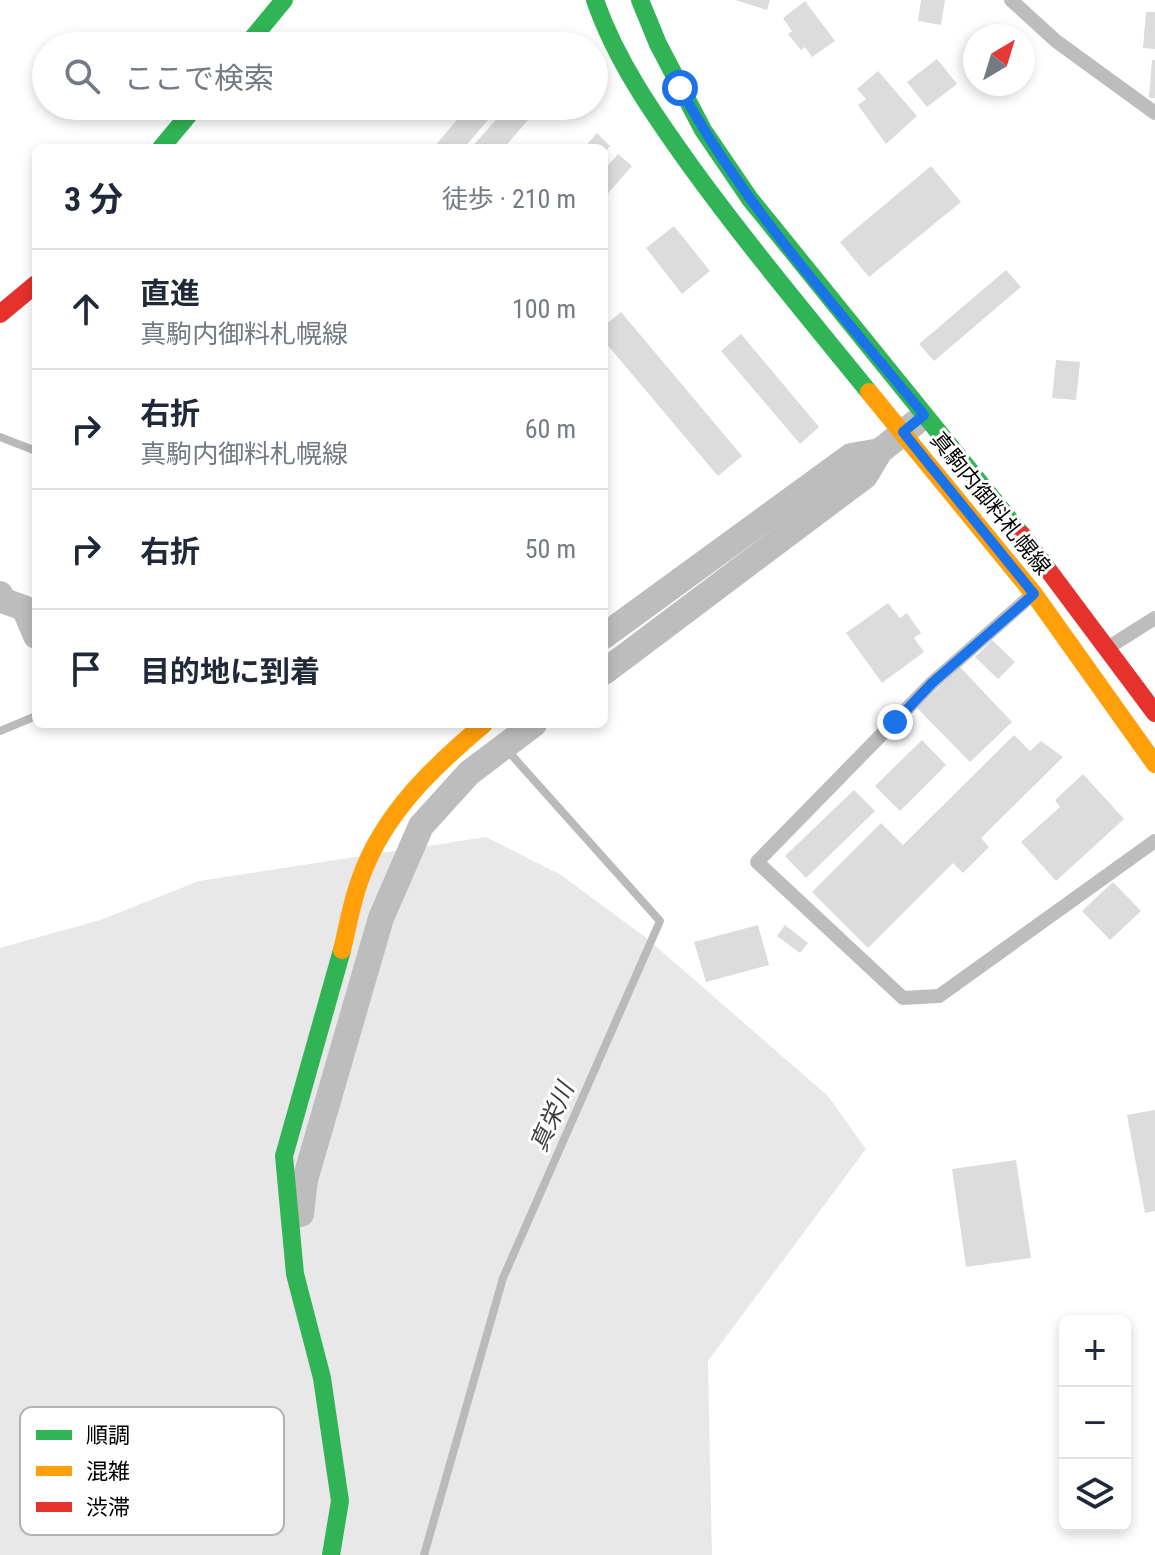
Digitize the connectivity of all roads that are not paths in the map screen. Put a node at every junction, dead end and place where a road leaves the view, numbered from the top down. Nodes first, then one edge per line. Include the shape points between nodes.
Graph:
1 (284, 0) edge
2 (595, 0) edge
3 (640, 0) edge
4 (1011, 0) edge
5 (258, 32) edge
6 (608, 32) edge
7 (608, 32) edge
8 (1155, 113) edge
9 (184, 120) edge
10 (164, 144) edge
11 (32, 287) edge
12 (0, 314) edge
13 (924, 415) junction
14 (903, 432) junction
15 (880, 451) junction
16 (0, 594) edge
17 (1034, 594) junction
18 (1155, 618) edge
19 (32, 627) edge
20 (608, 633) edge
21 (1108, 648) junction
22 (608, 669) edge
23 (1155, 713) edge
24 (479, 728) edge
25 (529, 728) edge
26 (1155, 764) edge
27 (1155, 841) edge
28 (295, 1274) junction
29 (331, 1555) edge

1 - 5 main road
2 - 7 main road, 真駒内御料札幌線
3 - 13 main road, 真駒内御料札幌線 via 680,88 718,153
4 - 8 lane via 1056,41
6 - 14 main road, 真駒内御料札幌線 via 647,105 738,231
9 - 10 main road
11 - 12 main road
13 - 14 street
13 - 21 main road, 真駒内御料札幌線
14 - 15 street
14 - 17 main road, 真駒内御料札幌線
15 - 20 street via 851,456
15 - 22 street via 865,476
16 - 19 street via 4,601 24,608
17 - 26 main road, 真駒内御料札幌線
17 - 27 lane via 932,683 757,862 903,998 939,996
18 - 21 lane
21 - 23 main road, 真駒内御料札幌線
24 - 28 main road via 434,766 394,813 361,876 284,1156
25 - 28 street via 469,773 421,826 381,918 305,1180
28 - 29 main road via 322,1378 340,1501

